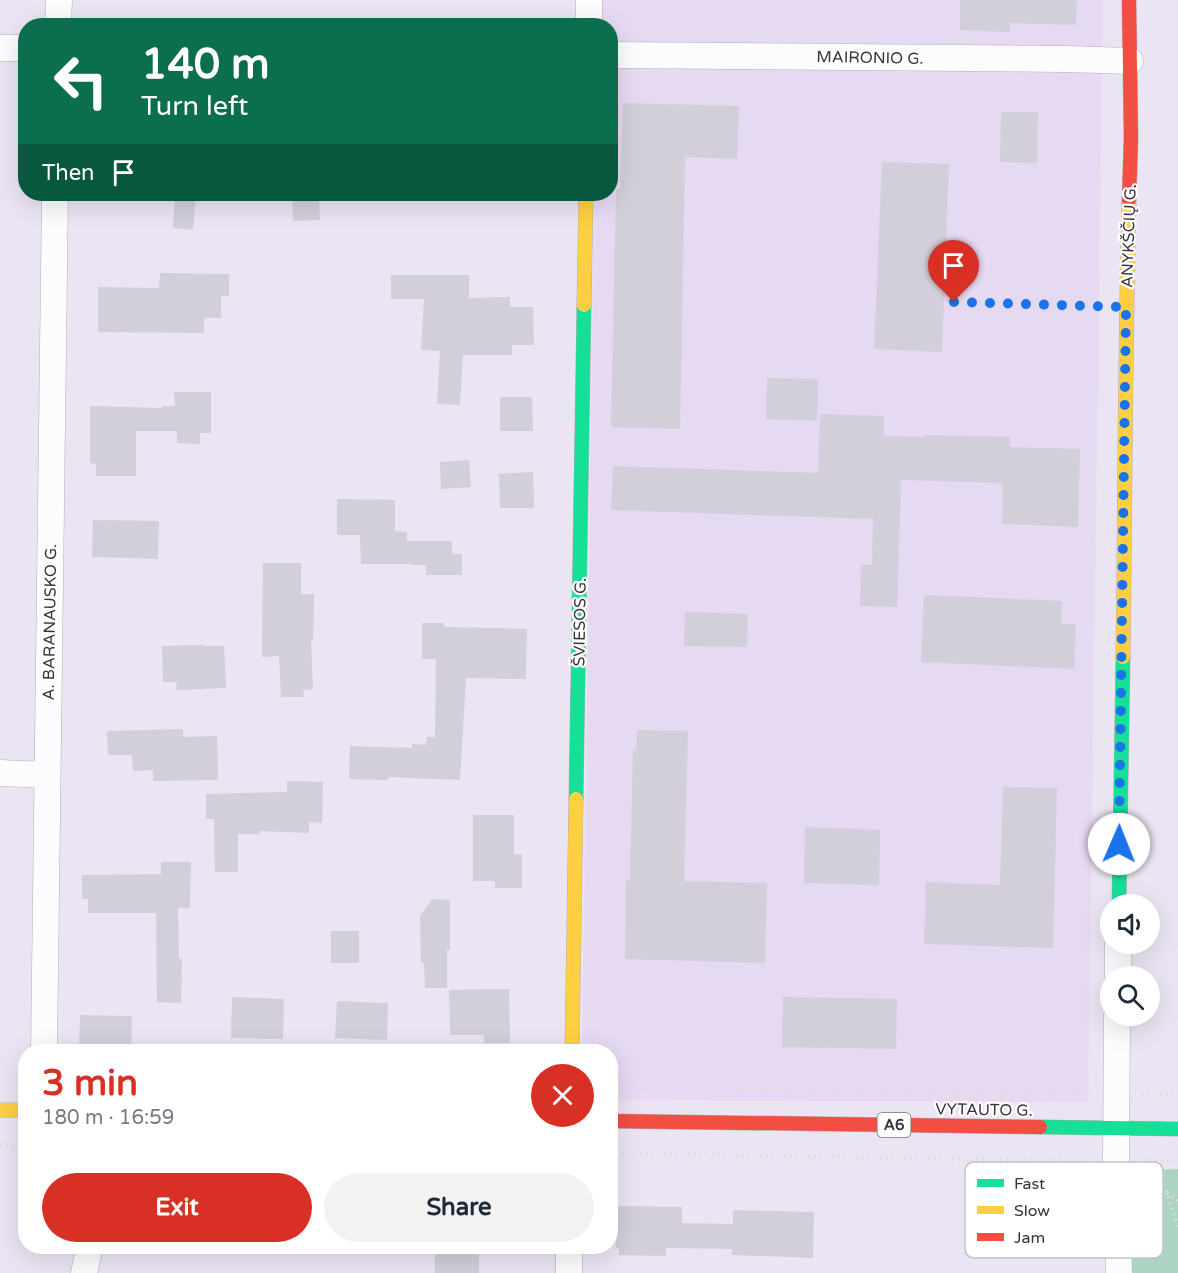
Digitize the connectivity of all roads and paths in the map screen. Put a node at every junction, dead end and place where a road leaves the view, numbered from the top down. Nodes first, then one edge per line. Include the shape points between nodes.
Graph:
1 (589, 0) edge
2 (1129, 0) edge
3 (58, 16) edge
4 (120, 18) edge
5 (589, 18) edge
6 (0, 48) edge
7 (18, 48) edge
8 (618, 55) edge
9 (1130, 61) junction
10 (55, 201) edge
11 (586, 201) edge
12 (954, 302) dead end
13 (1126, 307) junction
14 (0, 773) edge
15 (47, 775) junction
16 (1119, 894) edge
17 (1117, 1026) edge
18 (44, 1044) edge
19 (572, 1044) edge
20 (618, 1087) edge
21 (1116, 1093) junction
22 (1178, 1095) edge
23 (0, 1110) edge
24 (18, 1110) edge
25 (618, 1121) edge
26 (1116, 1128) junction
27 (1178, 1129) edge
28 (0, 1145) edge
29 (18, 1145) edge
30 (618, 1153) edge
31 (1116, 1161) joint
32 (1178, 1161) edge
33 (1142, 1162) edge
34 (1163, 1188) edge
35 (1166, 1192) junction
36 (1178, 1201) edge
37 (1178, 1226) edge
38 (88, 1254) edge
39 (569, 1254) edge
40 (1119, 1258) edge
41 (84, 1273) edge
42 (569, 1273) edge
43 (1119, 1273) edge

1 - 5 street
2 - 9 street, ANYKŠČIŲ G.
3 - 4 path
6 - 7 street
8 - 9 street, MAIRONIO G.
9 - 13 street, ANYKŠČIŲ G.
10 - 15 street, A. BARANAUSKO G.
11 - 19 street, ŠVIESOS G.
12 - 13 path
13 - 16 street, ANYKŠČIŲ G.
14 - 15 street
15 - 18 street, A. BARANAUSKO G.
17 - 21 street
20 - 21 path
21 - 22 path
21 - 26 street
23 - 24 street
25 - 26 street, VYTAUTO G. / A6
26 - 27 street, VYTAUTO G. / A6
26 - 31 street
28 - 29 path
30 - 31 path
32 - 33 path
34 - 35 path
35 - 36 path
35 - 37 path
38 - 41 street
39 - 42 street
40 - 43 street

